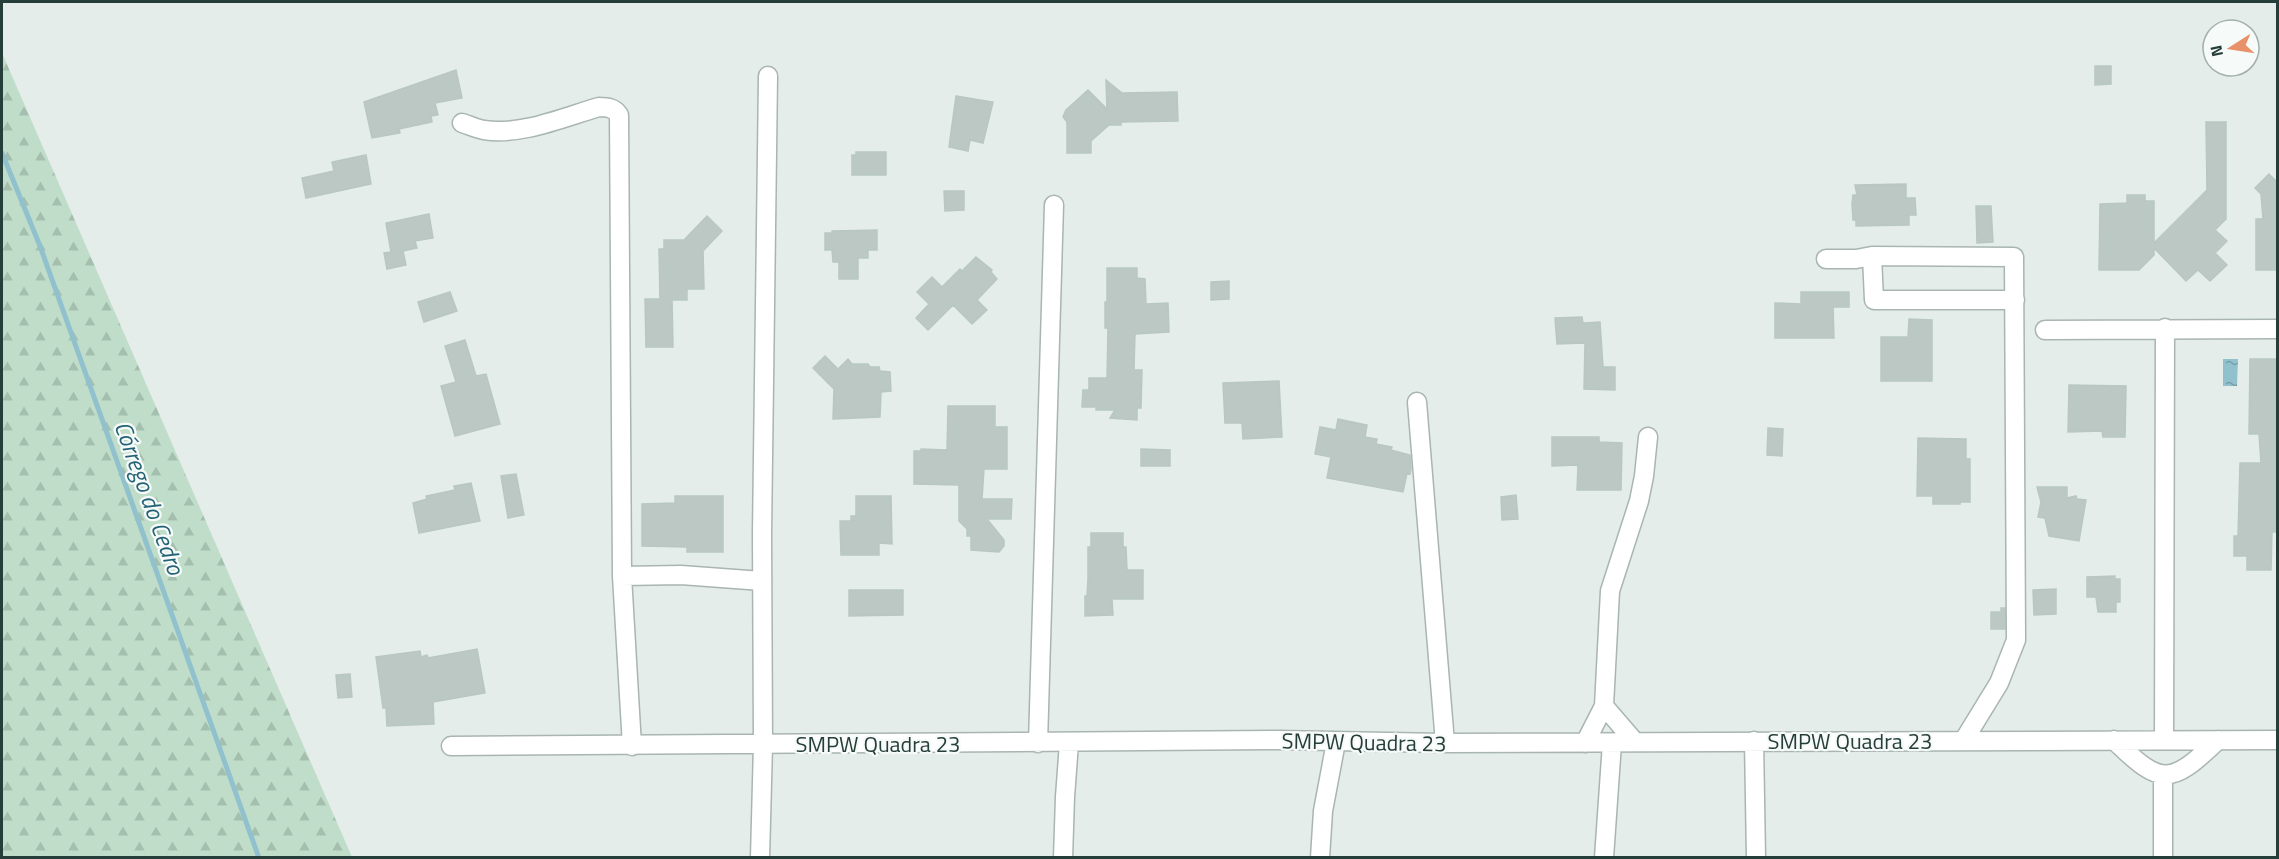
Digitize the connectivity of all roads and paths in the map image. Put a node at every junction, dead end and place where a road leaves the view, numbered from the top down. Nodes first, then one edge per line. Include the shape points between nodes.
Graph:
1 (768, 76) dead end
2 (462, 123) dead end
3 (1054, 205) dead end
4 (1872, 256) junction
5 (1826, 259) dead end
6 (2015, 300) junction
7 (2165, 328) junction
8 (2277, 329) edge
9 (2045, 330) dead end
10 (1417, 402) dead end
11 (1648, 437) dead end
12 (622, 576) junction
13 (762, 581) junction
14 (1604, 706) junction
15 (1964, 740) junction
16 (2114, 740) junction
17 (2164, 740) junction
18 (2218, 740) junction
19 (2277, 740) edge
20 (1754, 741) junction
21 (1336, 742) junction
22 (1585, 742) junction
23 (1635, 742) junction
24 (1038, 743) junction
25 (1070, 743) junction
26 (1445, 743) junction
27 (1612, 743) junction
28 (763, 745) junction
29 (451, 746) dead end
30 (632, 746) junction
31 (2163, 775) junction
32 (760, 858) edge
33 (1063, 858) edge
34 (1320, 858) edge
35 (1604, 858) edge
36 (1756, 858) edge
37 (2163, 858) edge

1 - 13 street
2 - 12 street via 484,130 527,127 599,107 608,107 619,116
3 - 24 street
4 - 5 street
4 - 6 street via 2014,257
4 - 6 street via 1874,300
6 - 15 street via 2016,640 1999,683
7 - 8 street
7 - 9 street
7 - 17 street
10 - 26 street
11 - 14 street via 1639,501 1610,591
12 - 13 street via 681,575
12 - 30 street
13 - 28 street
14 - 22 street
14 - 23 street
15 - 16 street, SMPW Quadra 23
15 - 20 street, SMPW Quadra 23
16 - 17 street, SMPW Quadra 23
16 - 31 street via 2146,769
17 - 18 street, SMPW Quadra 23
18 - 19 street, SMPW Quadra 23
18 - 31 street via 2190,766
20 - 23 street, SMPW Quadra 23
20 - 36 street
21 - 25 street, SMPW Quadra 23
21 - 26 street, SMPW Quadra 23
21 - 34 street via 1323,811
22 - 26 street, SMPW Quadra 23
22 - 27 street, SMPW Quadra 23
23 - 27 street, SMPW Quadra 23
24 - 25 street, SMPW Quadra 23
24 - 28 street, SMPW Quadra 23
25 - 33 street
27 - 35 street
28 - 30 street, SMPW Quadra 23
28 - 32 street
29 - 30 street, SMPW Quadra 23
31 - 37 street

